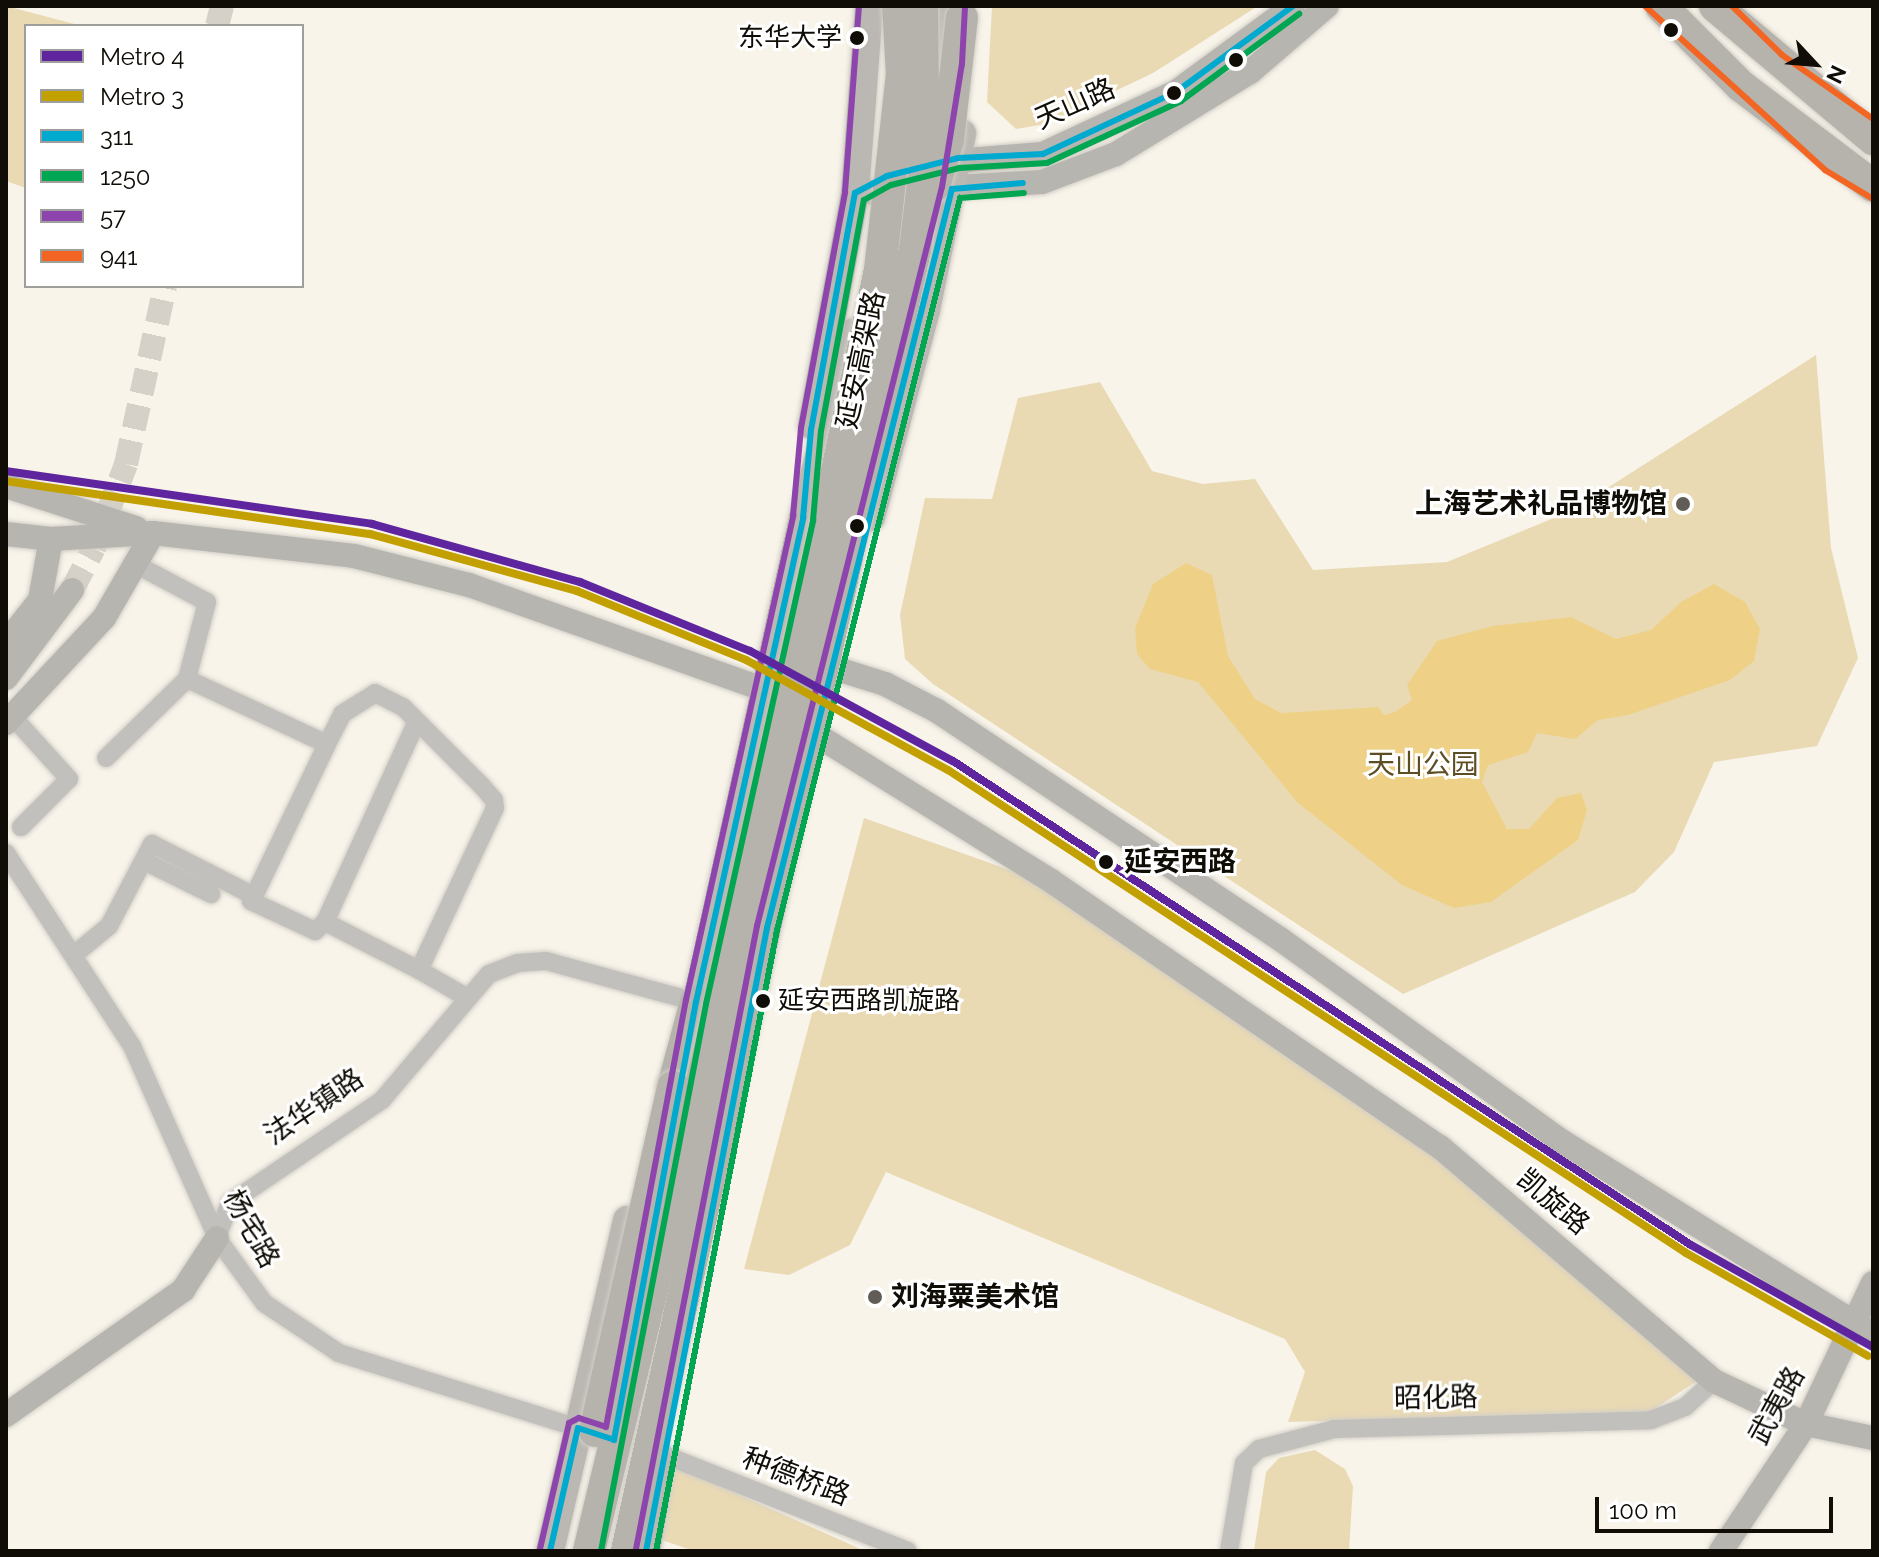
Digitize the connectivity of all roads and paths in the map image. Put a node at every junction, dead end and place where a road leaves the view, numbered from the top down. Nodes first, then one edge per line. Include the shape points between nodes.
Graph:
1 (869, 6) edge
2 (901, 6) edge
3 (922, 6) edge
4 (942, 6) edge
5 (961, 6) edge
6 (975, 6) edge
7 (1293, 6) edge
8 (1327, 6) edge
9 (1646, 6) edge
10 (1661, 6) edge
11 (1715, 6) edge
12 (1732, 6) edge
13 (1741, 86) junction
14 (1873, 119) edge
15 (1873, 139) edge
16 (958, 158) junction
17 (926, 178) junction
18 (1873, 186) edge
19 (875, 187) junction
20 (952, 189) junction
21 (1873, 199) edge
22 (915, 250) junction
23 (6, 486) edge
24 (153, 533) junction
25 (6, 534) edge
26 (51, 539) junction
27 (137, 565) junction
28 (855, 576) junction
29 (72, 590) tunnel mouth
30 (6, 643) edge
31 (834, 668) junction
32 (6, 678) edge
33 (187, 679) junction
34 (766, 690) junction
35 (9, 719) edge
36 (417, 721) junction
37 (815, 734) junction
38 (327, 744) junction
39 (106, 758) dead end
40 (21, 827) dead end
41 (6, 853) edge
42 (144, 861) junction
43 (211, 894) dead end
44 (254, 896) junction
45 (714, 916) junction
46 (325, 922) junction
47 (767, 928) junction
48 (75, 954) junction
49 (419, 970) junction
50 (466, 997) junction
51 (696, 1002) junction
52 (217, 1238) junction
53 (1873, 1283) edge
54 (1863, 1329) edge
55 (1714, 1381) junction
56 (6, 1415) edge
57 (1806, 1424) junction
58 (578, 1428) junction
59 (1873, 1438) edge
60 (614, 1440) junction
61 (662, 1454) junction
62 (550, 1551) edge
63 (568, 1551) edge
64 (590, 1551) edge
65 (627, 1551) edge
66 (646, 1551) edge
67 (908, 1551) edge
68 (1229, 1551) edge
69 (1721, 1551) edge

1 - 19 main road
2 - 19 main road via 905,36
2 - 64 highway, 延安高架路, bridge via 902,75 880,270 744,907
3 - 22 highway, 延安高架路, bridge via 924,175
4 - 17 main road
5 - 22 highway, bridge via 948,140
6 - 16 main road
7 - 16 street, 天山路 via 1176,92 1043,154
8 - 20 street via 1250,72 1116,154 1042,182
9 - 13 highway
9 - 21 main road via 1825,170
10 - 13 highway
11 - 15 highway
12 - 14 main road via 1782,55
13 - 18 highway
16 - 17 street, 天山路
16 - 20 main road
17 - 19 street
17 - 20 street
17 - 28 main road via 858,507
19 - 34 main road
20 - 28 main road
22 - 65 highway, 延安高架路, bridge
23 - 24 street
24 - 26 street, 凯旋路
24 - 27 street
24 - 34 street, 凯旋路 via 354,556 469,585
25 - 26 street, 凯旋路
26 - 30 street via 40,600
27 - 33 street via 207,602
27 - 35 street via 104,618
28 - 31 main road
29 - 32 street
31 - 34 street
31 - 37 main road
31 - 54 street, 凯旋路 via 885,684 937,711 1280,939 1563,1142
33 - 38 street
33 - 39 street
34 - 37 street, 凯旋路
34 - 45 main road
35 - 40 street via 69,779
36 - 38 street via 375,693 342,714
36 - 46 street
36 - 49 street via 481,785 495,808
37 - 47 main road
37 - 55 street, 凯旋路 via 1051,881 1440,1147
38 - 44 street
41 - 48 street, 杨宅路
42 - 43 street
42 - 44 street via 152,844
42 - 48 street via 109,926
44 - 46 street via 251,901 315,931
45 - 47 main road
45 - 51 main road
46 - 49 street
47 - 61 main road
48 - 52 street, 杨宅路 via 157,1093
49 - 50 street
50 - 51 street, 法华镇路 via 489,974 517,963 546,961
50 - 52 street, 法华镇路 via 419,1062 382,1100 230,1203
51 - 58 main road via 628,1215
51 - 60 main road
51 - 63 highway, bridge
52 - 56 street, 法华镇路 via 199,1273 183,1290
52 - 58 street, 杨宅路 via 264,1303 310,1338 339,1353
53 - 54 street, 武夷路
54 - 57 street, 武夷路
55 - 57 street, 凯旋路
55 - 68 street, 昭化路 via 1685,1407 1651,1420 1334,1429 1259,1449 1244,1463
57 - 59 street, 凯旋路
57 - 69 street, 武夷路
58 - 60 street, 杨宅路
58 - 62 main road
60 - 64 main road
61 - 66 main road
61 - 67 street, 种德桥路

